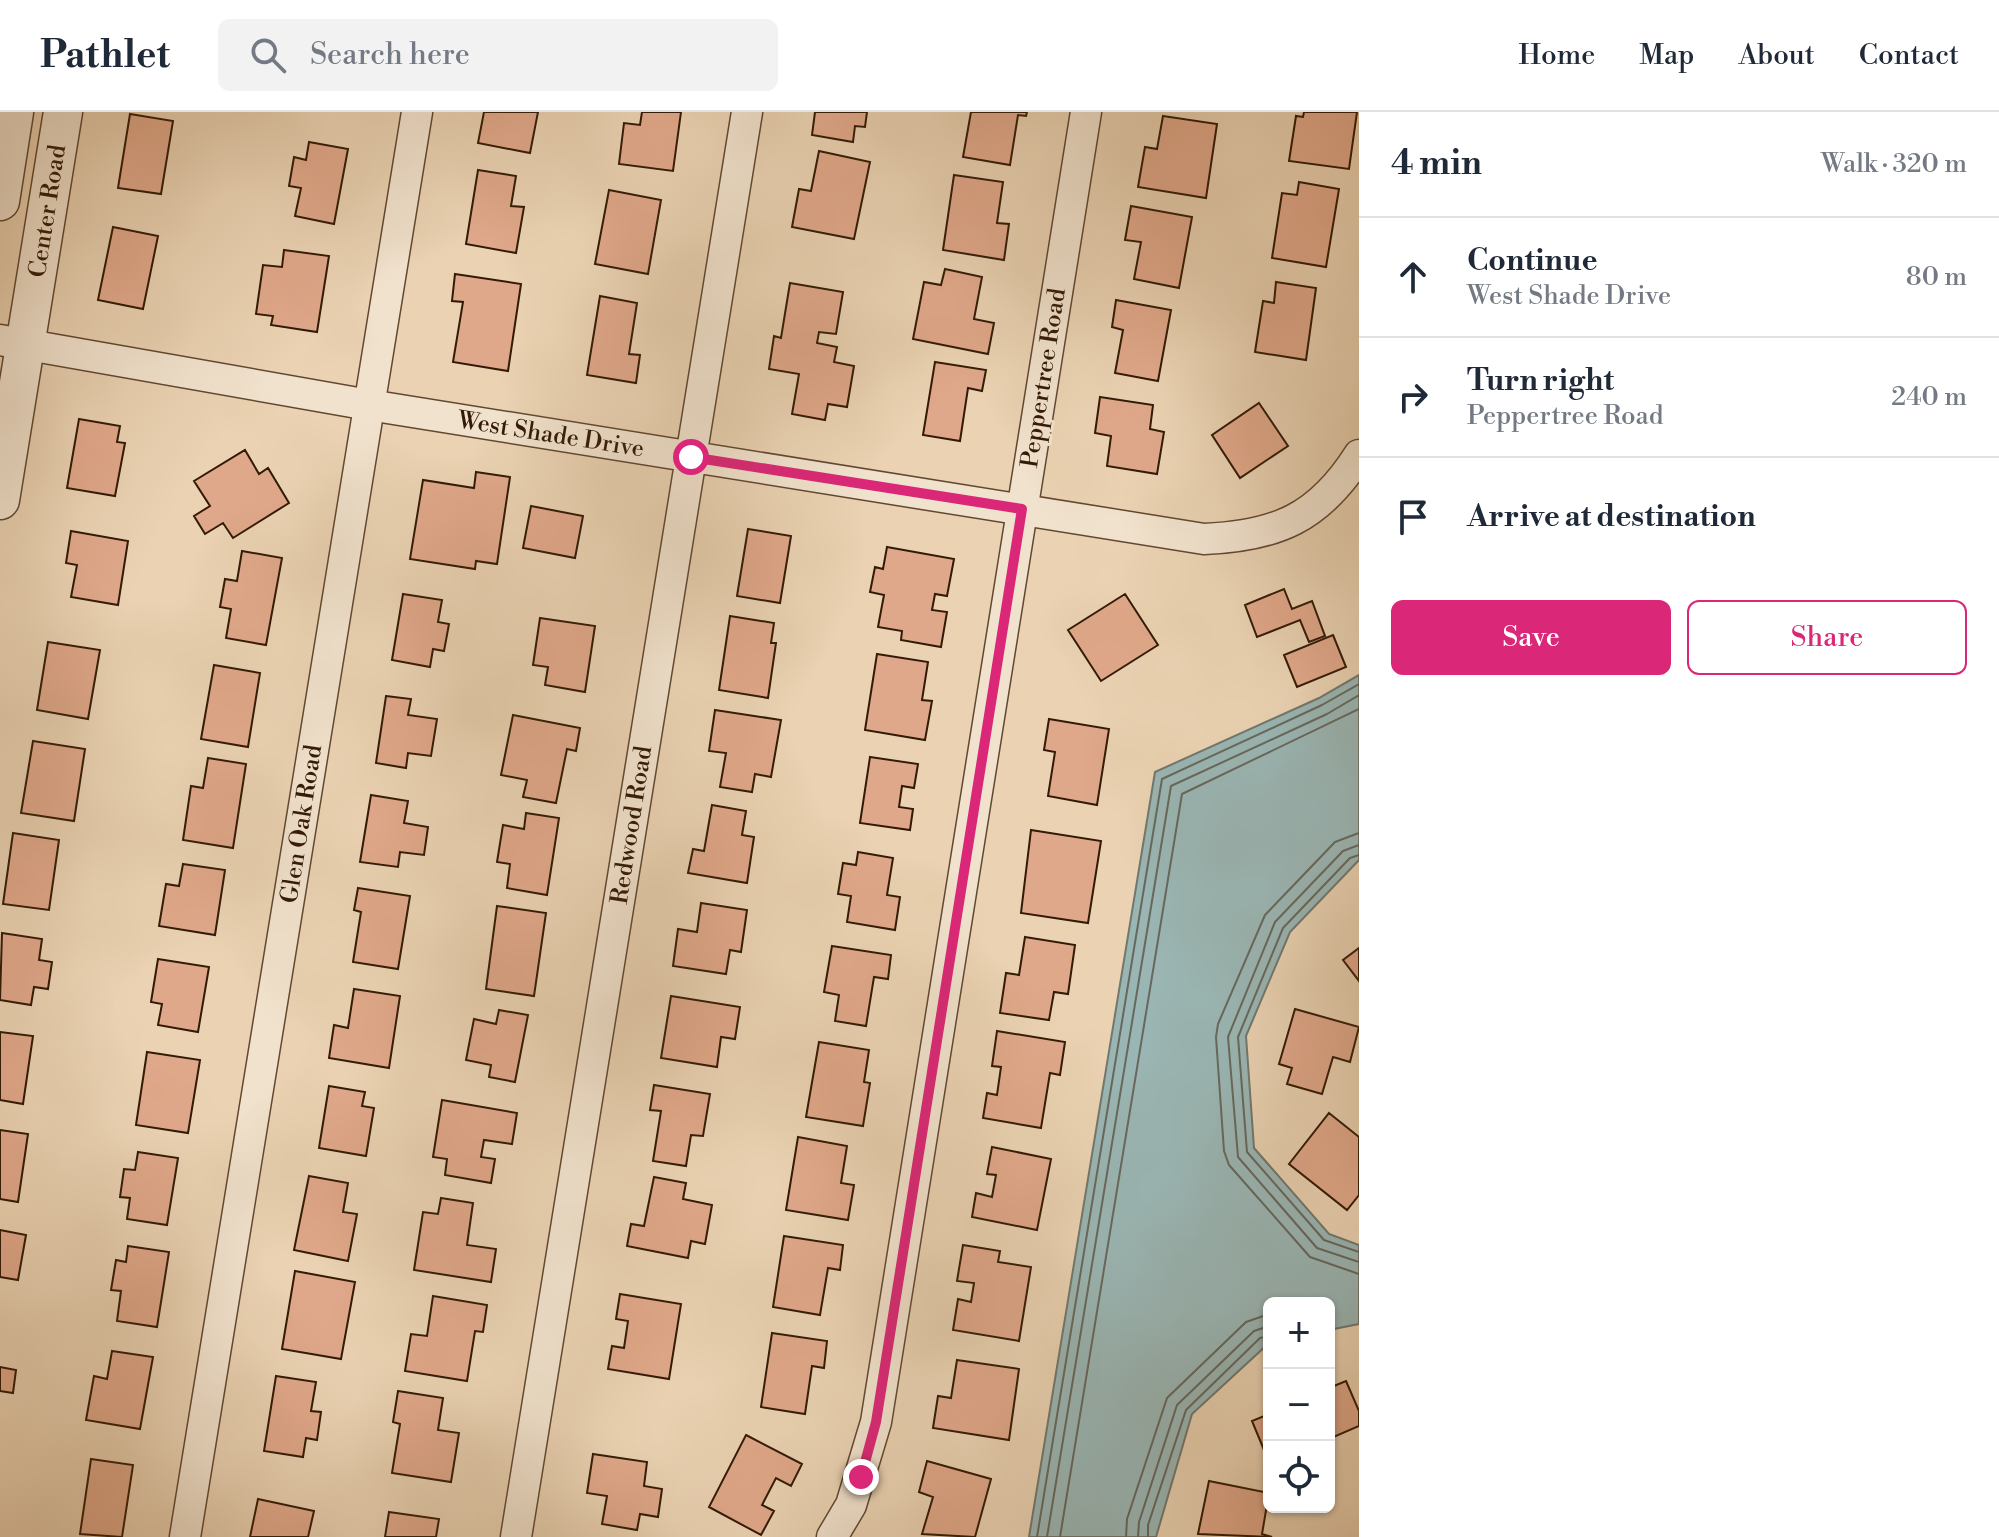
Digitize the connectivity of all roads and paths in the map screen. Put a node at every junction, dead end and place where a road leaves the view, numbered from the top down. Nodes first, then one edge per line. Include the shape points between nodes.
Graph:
1 (14, 112) edge
2 (63, 112) edge
3 (417, 112) edge
4 (747, 112) edge
5 (1086, 112) edge
6 (0, 201) edge
7 (12, 343) edge
8 (369, 405) junction
9 (1359, 455) edge
10 (691, 457) junction
11 (0, 500) edge
12 (1022, 509) junction
13 (185, 1537) edge
14 (516, 1537) edge
15 (832, 1537) edge

1 - 6 street, Center Road
2 - 7 street, Center Road
3 - 8 street, Glen Oak Road
4 - 10 street, Redwood Road
5 - 12 street, Peppertree Road
7 - 8 street, West Shade Drive
7 - 11 street, Center Road
8 - 10 street, West Shade Drive
8 - 13 street, Glen Oak Road
9 - 12 street, West Shade Drive via 1321,503 1296,520 1237,538 1204,539
10 - 12 street, West Shade Drive
10 - 14 street, Redwood Road
12 - 15 street, Peppertree Road via 876,1422 851,1505

